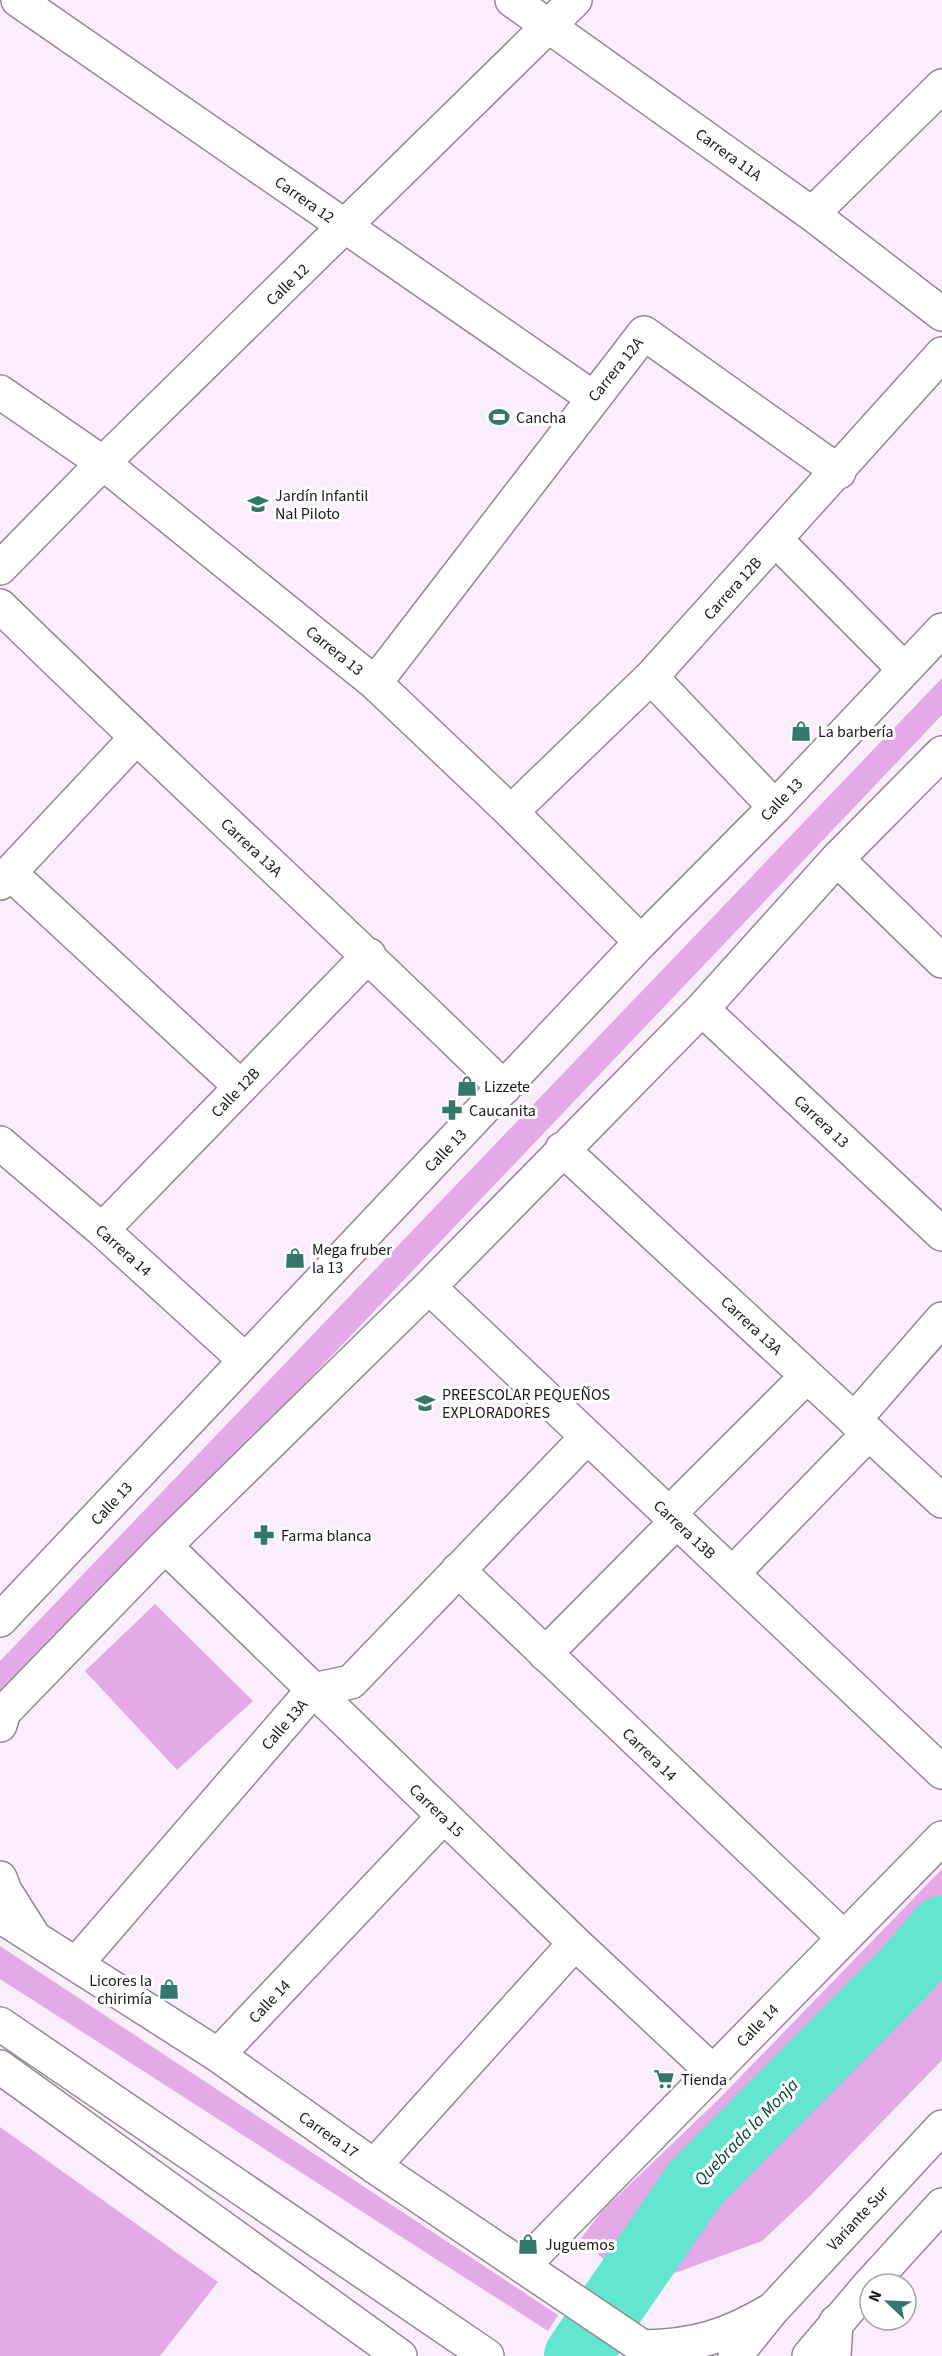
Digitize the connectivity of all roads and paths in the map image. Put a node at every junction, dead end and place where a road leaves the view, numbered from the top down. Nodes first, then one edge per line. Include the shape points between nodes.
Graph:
1 (18, 0) edge
2 (512, 0) edge
3 (574, 0) edge
4 (550, 26) junction
5 (942, 86) edge
6 (812, 214) junction
7 (345, 226) junction
8 (942, 314) edge
9 (942, 354) edge
10 (0, 392) edge
11 (592, 397) junction
12 (103, 463) junction
13 (839, 471) junction
14 (776, 540) junction
15 (0, 568) edge
16 (0, 606) edge
17 (942, 630) edge
18 (904, 669) junction
19 (651, 677) junction
20 (375, 683) junction
21 (135, 738) junction
22 (942, 753) edge
23 (775, 807) junction
24 (511, 812) junction
25 (837, 859) junction
26 (5, 878) edge
27 (641, 942) junction
28 (369, 955) junction
29 (942, 961) edge
30 (702, 1009) junction
31 (241, 1086) junction
32 (504, 1088) junction
33 (0, 1143) edge
34 (562, 1149) junction
35 (102, 1230) junction
36 (942, 1233) edge
37 (429, 1287) junction
38 (942, 1319) edge
39 (245, 1360) junction
40 (807, 1376) junction
41 (862, 1427) junction
42 (586, 1437) junction
43 (940, 1495) edge
44 (673, 1517) junction
45 (165, 1546) junction
46 (458, 1570) junction
47 (733, 1574) junction
48 (0, 1620) edge
49 (546, 1654) junction
50 (313, 1690) junction
51 (1, 1717) edge
52 (942, 1772) edge
53 (444, 1816) junction
54 (942, 1838) edge
55 (0, 1878) edge
56 (0, 1916) edge
57 (843, 1937) junction
58 (37, 1941) junction
59 (575, 1943) junction
60 (77, 1963) junction
61 (0, 2024) edge
62 (218, 2055) junction
63 (0, 2067) edge
64 (712, 2071) junction
65 (942, 2127) edge
66 (374, 2166) junction
67 (942, 2205) edge
68 (523, 2266) junction
69 (881, 2272) edge
70 (858, 2297) edge
71 (773, 2309) junction
72 (836, 2322) junction
73 (644, 2348) edge
74 (400, 2356) edge
75 (487, 2356) edge
76 (735, 2356) edge
77 (809, 2356) edge
78 (834, 2356) edge

1 - 7 street, Carrera 12
2 - 4 street, Carrera 11A
3 - 4 street, Calle 12
4 - 6 street, Carrera 11A
4 - 7 street, Calle 12
5 - 6 street
6 - 8 street, Carrera 11A
7 - 11 street, Carrera 12
7 - 12 street, Calle 12
9 - 13 street, Carrera 12B
10 - 12 street, Carrera 13
11 - 13 street, Carrera 12A via 644,333
11 - 20 street, Carrera 12A
12 - 15 street, Calle 12
12 - 20 street, Carrera 13
13 - 14 street, Carrera 12B
14 - 18 street
14 - 19 street, Carrera 12B
16 - 21 street, Carrera 13A
17 - 18 street, Calle 13
18 - 23 street, Calle 13
19 - 23 street
19 - 24 street, Carrera 12B
20 - 24 street, Carrera 13
21 - 26 street
21 - 28 street, Carrera 13A
22 - 25 street
23 - 27 street, Calle 13
24 - 27 street, Carrera 13
25 - 29 street
25 - 30 street
26 - 31 street
27 - 32 street, Calle 13
28 - 31 street, Calle 12B
28 - 32 street, Carrera 13A
30 - 34 street
30 - 36 street, Carrera 13
31 - 35 street, Calle 12B
32 - 39 street, Calle 13
33 - 35 street, Carrera 14
34 - 37 street
34 - 40 street, Carrera 13A
35 - 39 street, Carrera 14
37 - 42 street, Carrera 13B
37 - 45 street
38 - 41 street
39 - 48 street, Calle 13
40 - 41 street, Carrera 13A
40 - 44 street
41 - 43 street, Carrera 13A
41 - 47 street
42 - 44 street, Carrera 13B
42 - 46 street, Calle 13A
44 - 47 street, Carrera 13B
44 - 49 street
45 - 50 street, Carrera 15
45 - 51 street
46 - 49 street, Carrera 14
46 - 50 street, Calle 13A via 351,1682
47 - 52 street, Carrera 13B
49 - 57 street, Carrera 14
50 - 53 street, Carrera 15
50 - 60 street, Calle 13A
53 - 59 street, Carrera 15
53 - 62 street, Calle 14
54 - 57 street, Calle 14
55 - 58 street
56 - 58 street, Carrera 17
57 - 64 street, Calle 14
58 - 60 street, Carrera 17
59 - 64 street, Carrera 15
59 - 66 street
60 - 62 street, Carrera 17
61 - 75 street
62 - 66 street, Carrera 17
63 - 74 street
64 - 68 street, Calle 14
65 - 71 street, Variante Sur
66 - 68 street, Carrera 17
67 - 69 street
68 - 73 street, Carrera 17
70 - 72 street
71 - 73 street via 711,2340
71 - 76 street
72 - 77 street
72 - 78 street

